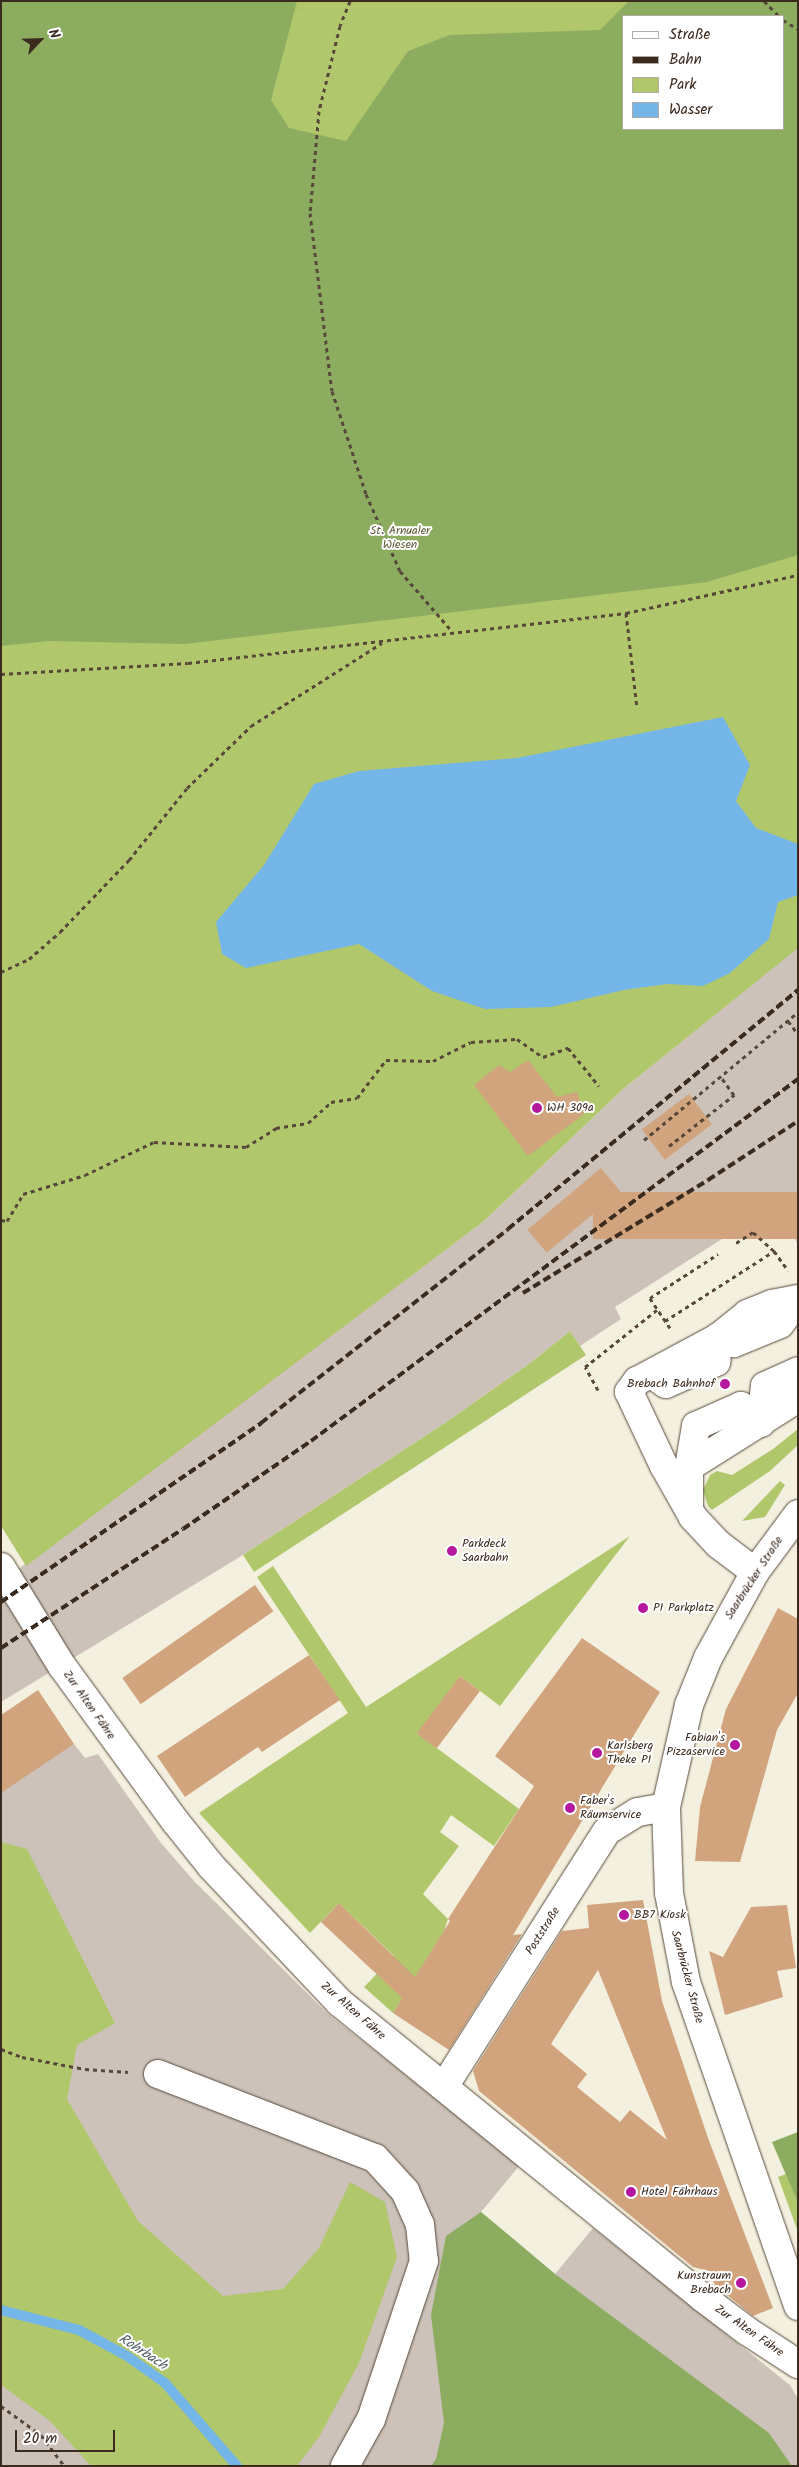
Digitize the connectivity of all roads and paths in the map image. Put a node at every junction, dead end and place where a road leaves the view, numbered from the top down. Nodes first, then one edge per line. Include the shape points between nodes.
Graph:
1 (350, 1) edge
2 (764, 1) edge
3 (778, 15) edge
4 (784, 21) edge
5 (798, 29) edge
6 (798, 575) edge
7 (626, 612) junction
8 (451, 630) junction
9 (384, 641) junction
10 (1, 674) edge
11 (637, 708) dead end
12 (1, 972) edge
13 (798, 1012) edge
14 (787, 1021) junction
15 (798, 1034) edge
16 (721, 1077) junction
17 (599, 1086) dead end
18 (644, 1140) dead end
19 (669, 1146) dead end
20 (1, 1220) edge
21 (733, 1245) dead end
22 (774, 1250) junction
23 (718, 1254) dead end
24 (796, 1292) edge
25 (658, 1309) junction
26 (665, 1321) junction
27 (672, 1331) dead end
28 (798, 1371) edge
29 (599, 1392) dead end
30 (798, 1398) edge
31 (761, 1423) junction
32 (689, 1510) junction
33 (798, 1514) edge
34 (1, 1567) edge
35 (755, 1572) junction
36 (666, 1807) junction
37 (1, 2049) edge
38 (158, 2074) joint
39 (445, 2085) junction
40 (798, 2306) edge
41 (798, 2364) edge
42 (1, 2406) edge
43 (64, 2466) edge
44 (345, 2466) edge

1 - 8 path via 340,26 319,111 310,213 332,391 366,494 400,571
2 - 3 path
4 - 5 path
6 - 7 path
7 - 8 path
7 - 11 path
8 - 9 path
9 - 10 path via 188,663
9 - 12 path via 251,726 187,788 130,860 60,932 29,959
13 - 14 path
14 - 15 path
14 - 16 path
16 - 18 path
16 - 19 path via 734,1095
17 - 20 path via 568,1048 543,1057 517,1039 471,1042 433,1061 386,1060 358,1098 331,1102 308,1123 276,1128 246,1147 154,1142 85,1175 23,1194 7,1221
21 - 22 path via 753,1232
22 - 24 path
22 - 26 path
23 - 25 path via 650,1298
24 - 32 street via 780,1324 734,1343 719,1337 637,1381 629,1392
25 - 26 path
25 - 29 path via 585,1367
26 - 27 path
28 - 31 street via 765,1386
30 - 31 street
31 - 32 street via 741,1406 696,1426 689,1467
32 - 35 street via 718,1544
33 - 35 street, Saarbrücker Straße
34 - 39 street, Zur Alten Fähre via 62,1666 125,1756 211,1866 339,2002
35 - 36 street, Saarbrücker Straße via 724,1625 696,1688 671,1774
36 - 39 street, Poststraße via 638,1812 607,1831
36 - 40 street, Saarbrücker Straße via 669,1893 686,1982
37 - 38 path via 22,2057 85,2069
38 - 44 street via 375,2158 405,2191 420,2225 424,2261 370,2419
39 - 41 street, Zur Alten Fähre via 702,2298
42 - 43 path via 40,2435

